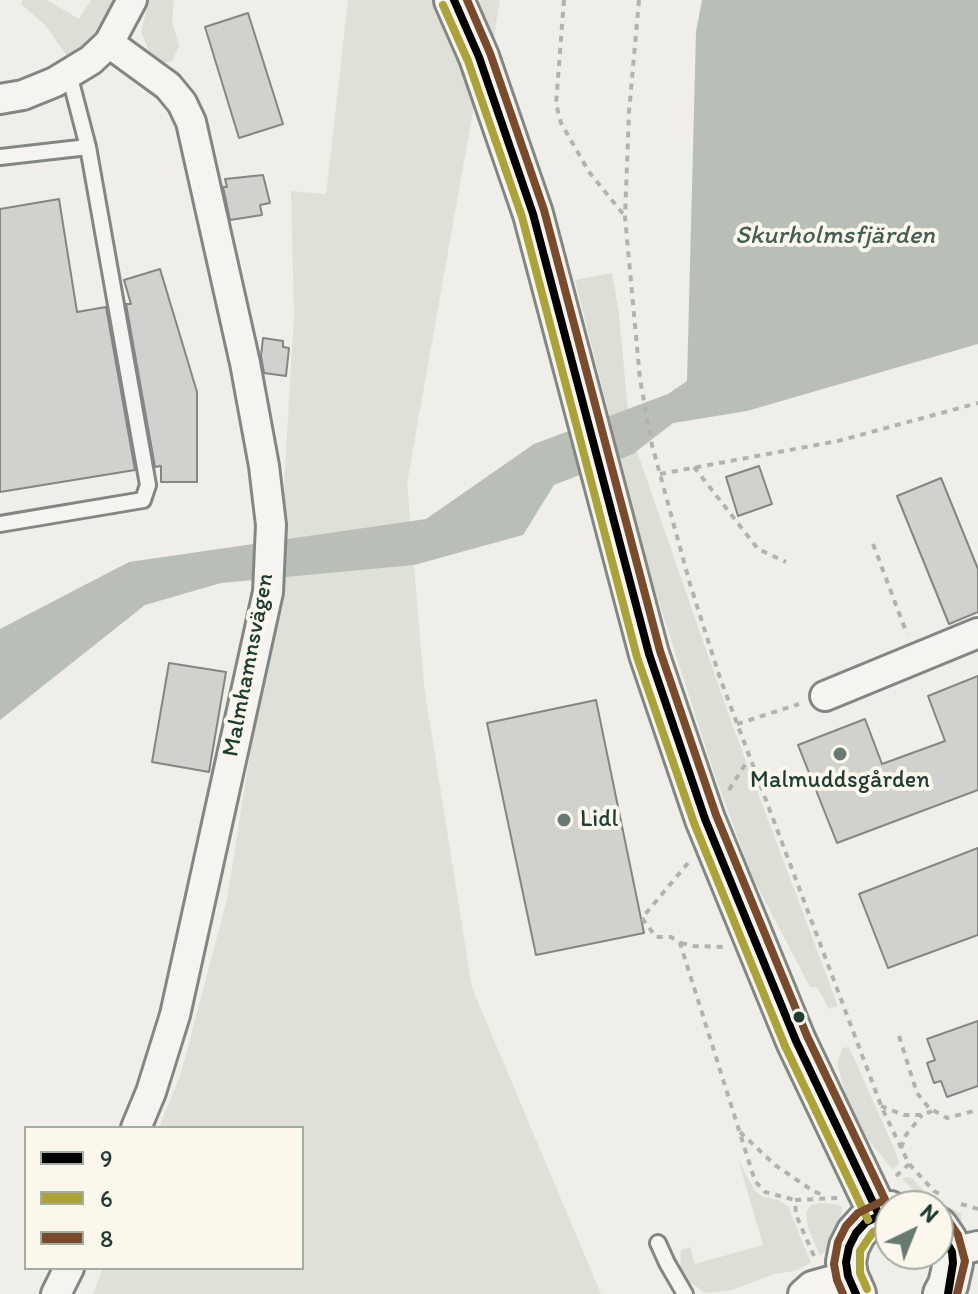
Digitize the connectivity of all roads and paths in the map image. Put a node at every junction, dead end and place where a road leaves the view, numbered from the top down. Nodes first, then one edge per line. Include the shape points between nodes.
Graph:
1 (132, 0) edge
2 (454, 0) edge
3 (564, 0) edge
4 (639, 0) edge
5 (109, 43) junction
6 (69, 74) junction
7 (0, 99) edge
8 (88, 147) junction
9 (0, 157) edge
10 (625, 217) junction
11 (978, 403) edge
12 (694, 467) junction
13 (660, 474) junction
14 (0, 524) edge
15 (873, 544) dead end
16 (786, 562) dead end
17 (978, 633) edge
18 (912, 648) dead end
19 (825, 696) joint
20 (737, 724) junction
21 (642, 918) dead end
22 (899, 1036) dead end
23 (881, 1106) junction
24 (978, 1110) edge
25 (932, 1111) junction
26 (922, 1115) junction
27 (137, 1126) edge
28 (738, 1130) junction
29 (901, 1148) junction
30 (933, 1190) edge
31 (874, 1193) edge
32 (827, 1197) dead end
33 (795, 1200) dead end
34 (978, 1209) edge
35 (874, 1218) edge
36 (658, 1243) dead end
37 (954, 1245) edge
38 (68, 1270) edge
39 (852, 1285) edge
40 (800, 1293) edge
41 (56, 1294) edge
42 (685, 1294) edge

1 - 5 street
2 - 31 main road via 533,214 649,654 705,819 796,1041
3 - 10 path via 556,104 561,123 589,172
4 - 10 path
5 - 6 street
5 - 27 street, Malmhamnsvägen via 168,86 191,122 245,363 271,525 268,592 175,1015
6 - 7 street via 23,95
6 - 8 lane
8 - 9 lane
8 - 14 lane via 147,493 143,500
10 - 13 path via 644,400
11 - 12 path via 838,441
12 - 13 path
12 - 16 path via 758,549
13 - 20 path
15 - 18 path
17 - 19 street
19 - 20 path
20 - 23 path
21 - 28 path via 656,937 680,943
22 - 25 path via 917,1093
23 - 26 path
23 - 29 path
24 - 25 path via 947,1118
25 - 26 path
26 - 29 path
28 - 32 path via 775,1165
28 - 33 path via 760,1188
29 - 30 path
34 - 37 path
35 - 39 main road via 849,1247 846,1262
36 - 42 lane
38 - 41 street
39 - 40 street

